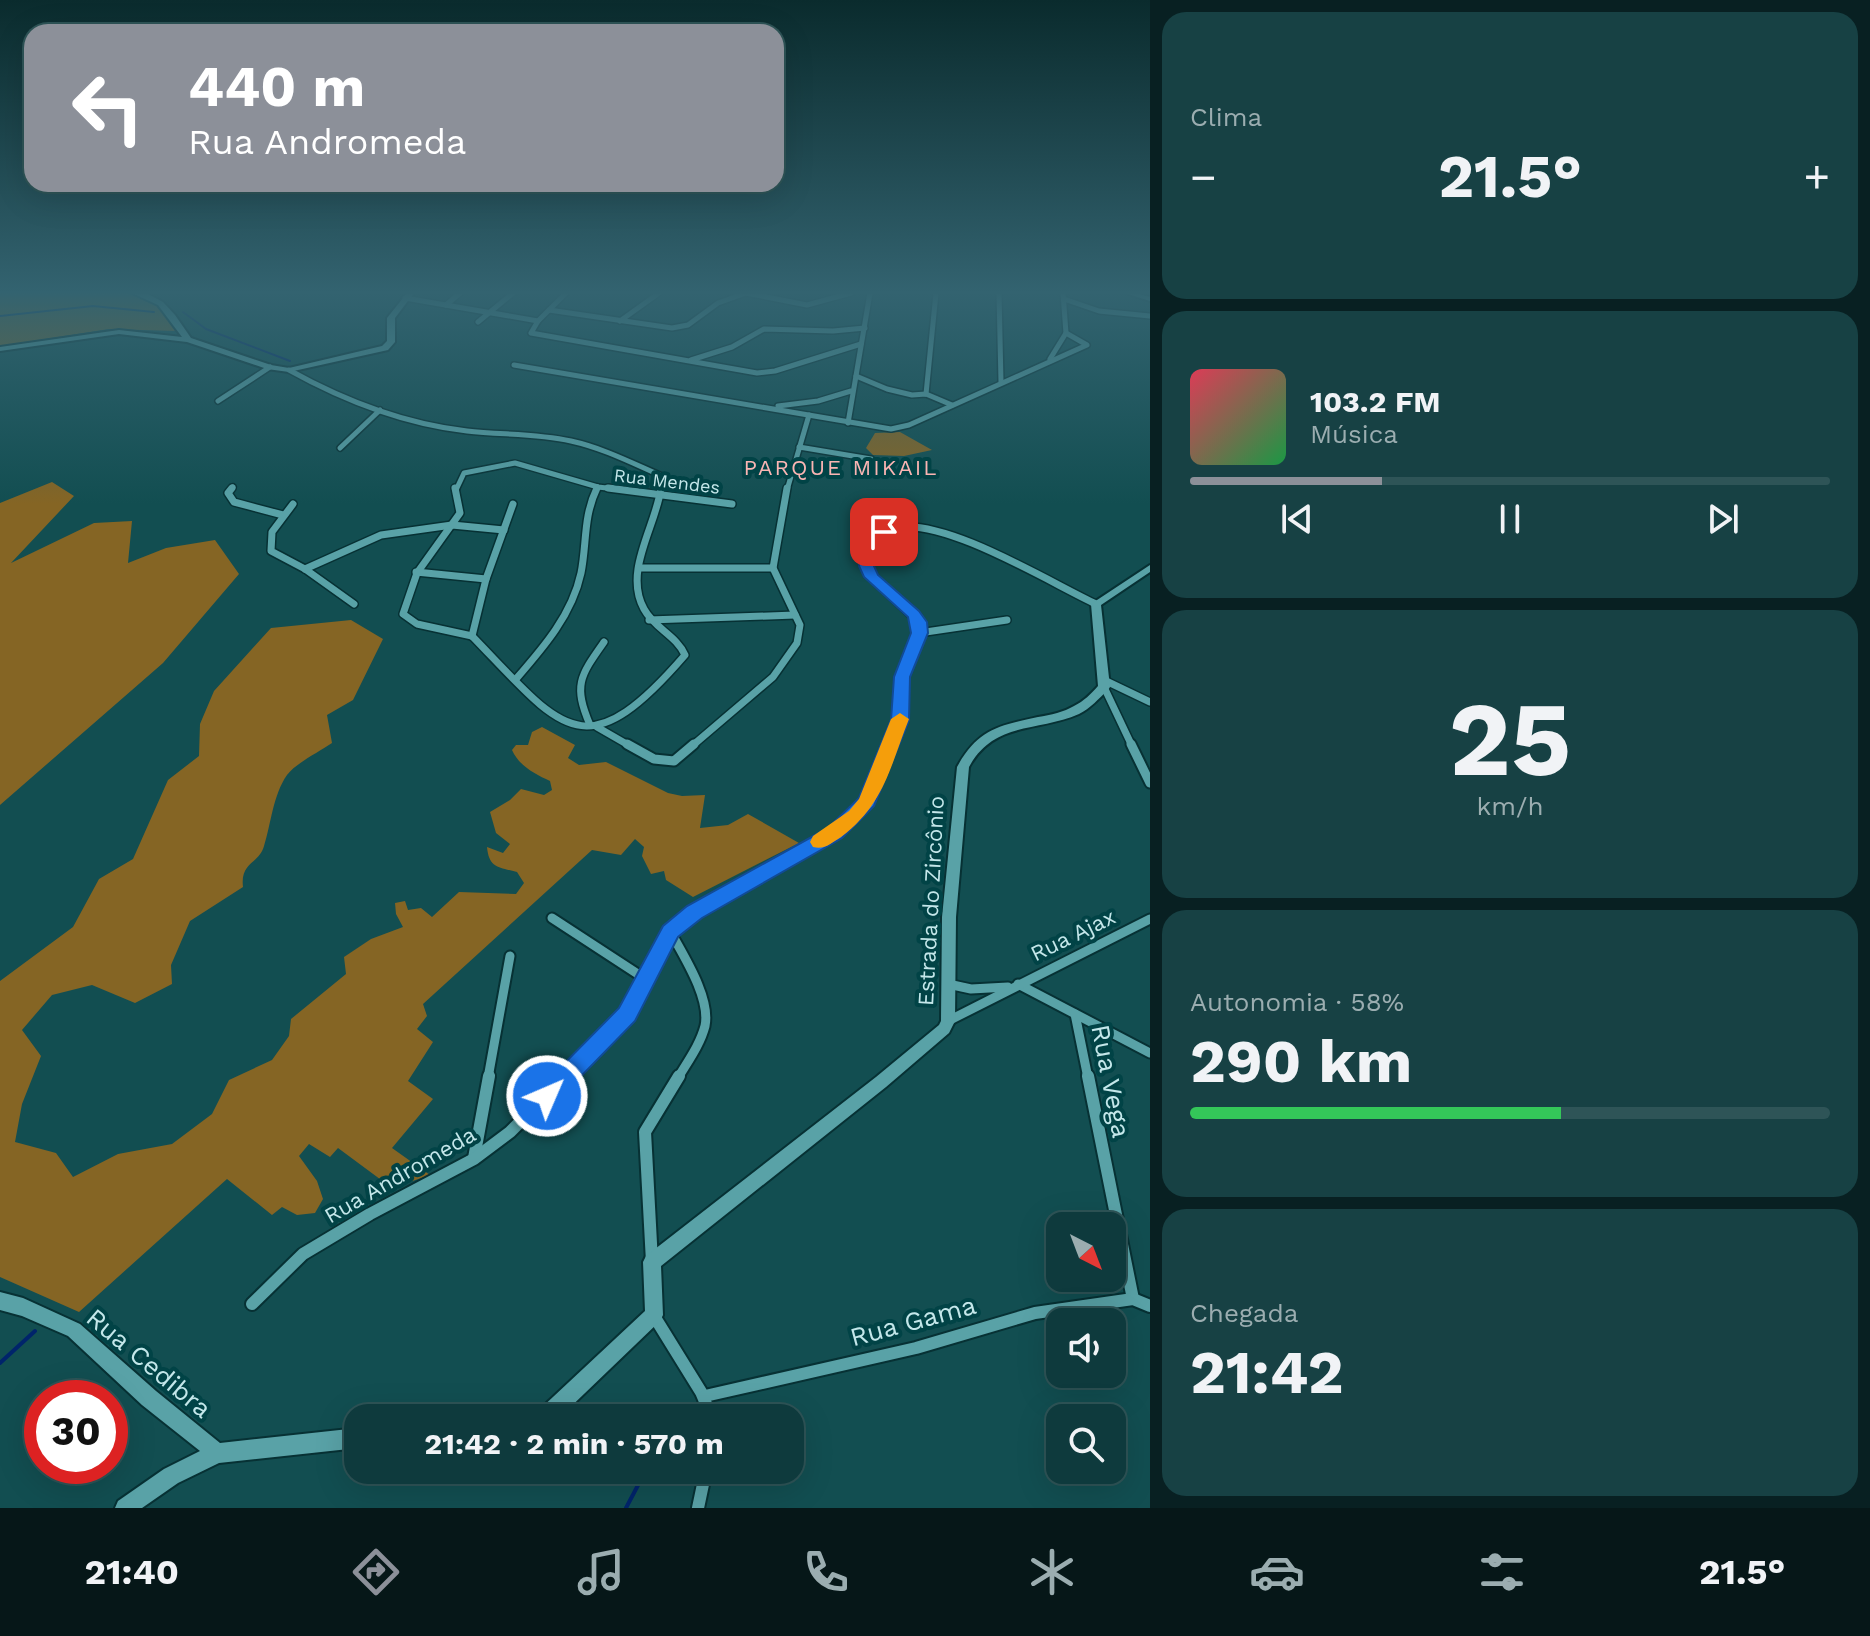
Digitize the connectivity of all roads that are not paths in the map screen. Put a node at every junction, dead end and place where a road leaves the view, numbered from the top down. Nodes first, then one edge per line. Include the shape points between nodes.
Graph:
1 (259, 363) edge
2 (318, 363) edge
3 (702, 363) edge
4 (798, 363) edge
5 (858, 363) edge
6 (929, 363) edge
7 (1001, 363) edge
8 (1044, 363) edge
9 (514, 365) dead end
10 (270, 367) junction
11 (289, 370) junction
12 (856, 376) junction
13 (1001, 382) junction
14 (851, 391) junction
15 (926, 394) junction
16 (218, 401) dead end
17 (952, 405) junction
18 (766, 407) junction
19 (380, 410) junction
20 (809, 415) junction
21 (848, 423) junction
22 (799, 447) junction
23 (340, 448) dead end
24 (871, 459) dead end
25 (233, 487) dead end
26 (598, 487) junction
27 (659, 494) junction
28 (293, 504) dead end
29 (513, 504) dead end
30 (732, 504) dead end
31 (283, 515) junction
32 (452, 525) junction
33 (504, 530) junction
34 (639, 568) junction
35 (773, 568) junction
36 (1150, 568) edge
37 (305, 569) junction
38 (416, 572) junction
39 (486, 579) junction
40 (354, 604) dead end
41 (1096, 604) junction
42 (795, 615) junction
43 (649, 620) junction
44 (1007, 620) dead end
45 (919, 633) junction
46 (472, 636) junction
47 (604, 642) dead end
48 (516, 679) junction
49 (1104, 683) junction
50 (1150, 702) edge
51 (594, 726) junction
52 (1150, 783) edge
53 (552, 918) dead end
54 (1150, 919) edge
55 (670, 931) junction
56 (510, 956) dead end
57 (647, 980) junction
58 (948, 984) junction
59 (1016, 985) junction
60 (1075, 1014) junction
61 (948, 1021) junction
62 (1150, 1053) edge
63 (474, 1159) junction
64 (652, 1262) junction
65 (1133, 1299) junction
66 (0, 1301) edge
67 (252, 1304) dead end
68 (1150, 1306) edge
69 (654, 1315) junction
70 (705, 1396) junction
71 (560, 1404) edge
72 (708, 1404) edge
73 (344, 1439) edge
74 (217, 1453) junction
75 (703, 1484) edge
76 (125, 1508) edge
77 (698, 1508) edge

1 - 10 street
2 - 11 street
3 - 4 street via 766,373
5 - 12 street
6 - 15 street
7 - 13 street
8 - 13 street
9 - 18 street
10 - 11 street
10 - 16 street
11 - 19 street via 325,391
12 - 14 street
12 - 15 street via 901,394
13 - 17 street
14 - 18 street
14 - 21 street
15 - 17 street
17 - 21 street via 900,428
18 - 20 street
19 - 23 street
19 - 27 street via 436,426 580,443 653,470 663,479
20 - 21 street
20 - 22 street
22 - 24 street
22 - 35 street
25 - 31 street via 228,493 234,502
26 - 27 street, Rua Mendes
26 - 32 street, Rua Mendes via 520,463 469,471 455,487 461,507
26 - 48 street via 584,511 578,584 558,625
27 - 30 street, Rua Mendes
27 - 34 street
28 - 31 street
29 - 33 street
31 - 37 street via 268,545
32 - 33 street
32 - 37 street via 381,535
32 - 38 street
33 - 39 street
34 - 35 street
34 - 43 street via 639,599
35 - 42 street
36 - 41 street
37 - 40 street
38 - 39 street
38 - 46 street via 406,592 405,619
39 - 46 street
41 - 45 street via 939,530 895,527 869,545 867,566 871,577 913,614
41 - 49 street
42 - 43 street
42 - 51 street via 800,625 797,643 782,667 680,759 654,759
43 - 51 street via 682,646 685,655 647,699
44 - 45 street
45 - 55 street, Rua Andromeda via 902,677 900,720 867,801 856,815 835,833
46 - 48 street
47 - 51 street via 578,687 577,696
48 - 51 street via 555,717 570,725
49 - 50 street
49 - 52 street
49 - 58 street, Estrada do Zircônio via 1077,710 1006,728 968,754 955,849
53 - 57 street
54 - 59 street, Rua Ajax
55 - 57 street, Rua Andromeda
55 - 64 street via 696,978 706,1022 700,1042 645,1132
56 - 63 street
57 - 63 street, Rua Andromeda via 627,1014 602,1041 510,1132
58 - 59 street, Rua Ajax via 971,989
58 - 61 street, Estrada do Zircônio
59 - 60 street
59 - 61 street, Rua Ajax
60 - 62 street
60 - 65 street, Rua Vega
61 - 64 street, Estrada do Zircônio via 881,1082
63 - 67 street, Rua Andromeda via 303,1254
64 - 69 street
65 - 68 street
65 - 70 street, Rua Gama via 1035,1313 916,1348
66 - 74 street, Rua Cedibra via 74,1330
69 - 70 street
69 - 71 street
70 - 72 street
73 - 74 street
74 - 76 street
75 - 77 street

